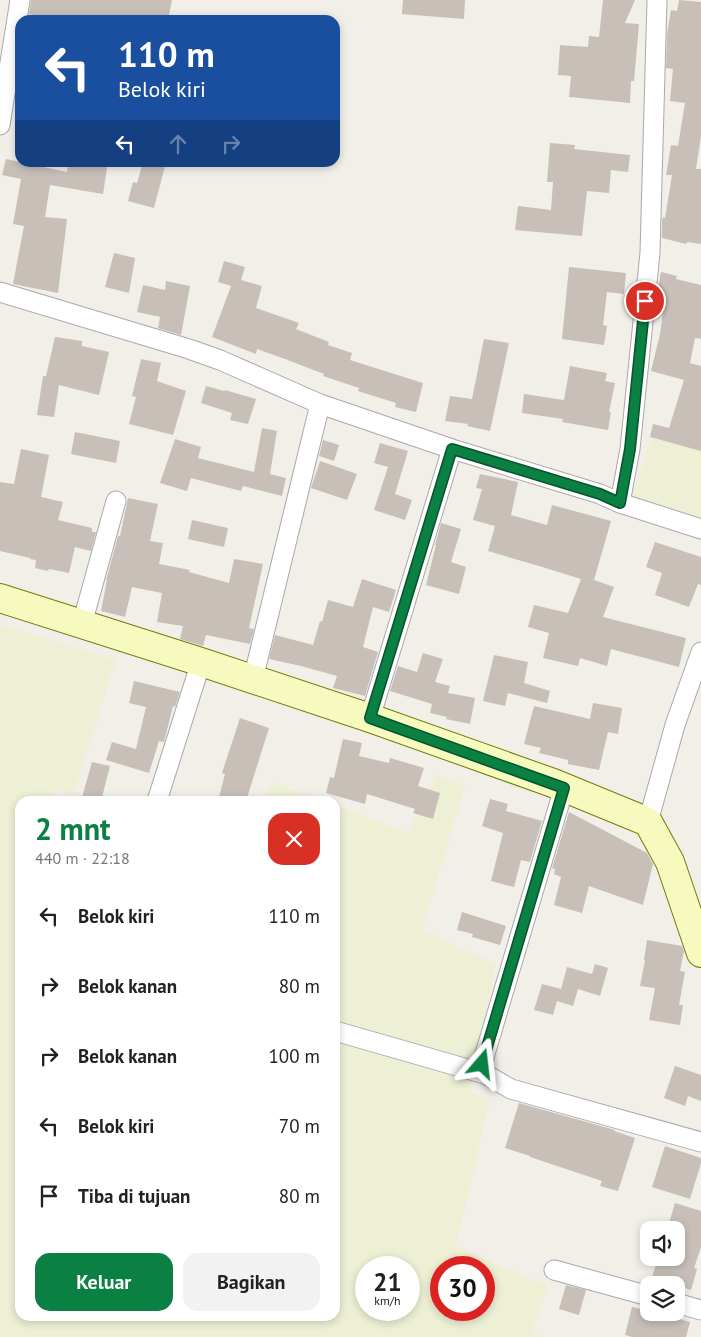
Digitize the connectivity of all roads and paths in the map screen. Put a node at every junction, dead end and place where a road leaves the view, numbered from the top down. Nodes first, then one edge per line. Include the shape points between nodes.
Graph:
1 (20, 0) edge
2 (657, 0) edge
3 (18, 15) edge
4 (15, 31) edge
5 (0, 124) edge
6 (0, 292) edge
7 (320, 404) junction
8 (452, 449) junction
9 (116, 500) dead end
10 (620, 503) junction
11 (701, 529) edge
12 (0, 598) edge
13 (82, 624) junction
14 (701, 652) edge
15 (201, 662) junction
16 (253, 679) junction
17 (370, 718) junction
18 (564, 788) junction
19 (159, 796) edge
20 (648, 822) junction
21 (701, 953) edge
22 (340, 1032) edge
23 (485, 1074) junction
24 (701, 1142) edge
25 (554, 1270) dead end
26 (640, 1294) edge
27 (685, 1306) edge
28 (701, 1310) edge

1 - 3 street
2 - 10 street via 650,253 630,449
4 - 5 street
6 - 7 street via 189,349
7 - 8 street
7 - 16 street
8 - 10 street
8 - 17 street
9 - 13 street
10 - 11 street
12 - 13 street
13 - 15 street
14 - 20 street via 675,726
15 - 16 street
15 - 19 street
16 - 17 street
17 - 18 street
18 - 20 street
18 - 23 street via 482,1064
20 - 21 street via 670,862
22 - 23 street
23 - 24 street via 510,1090
25 - 26 street
27 - 28 street

